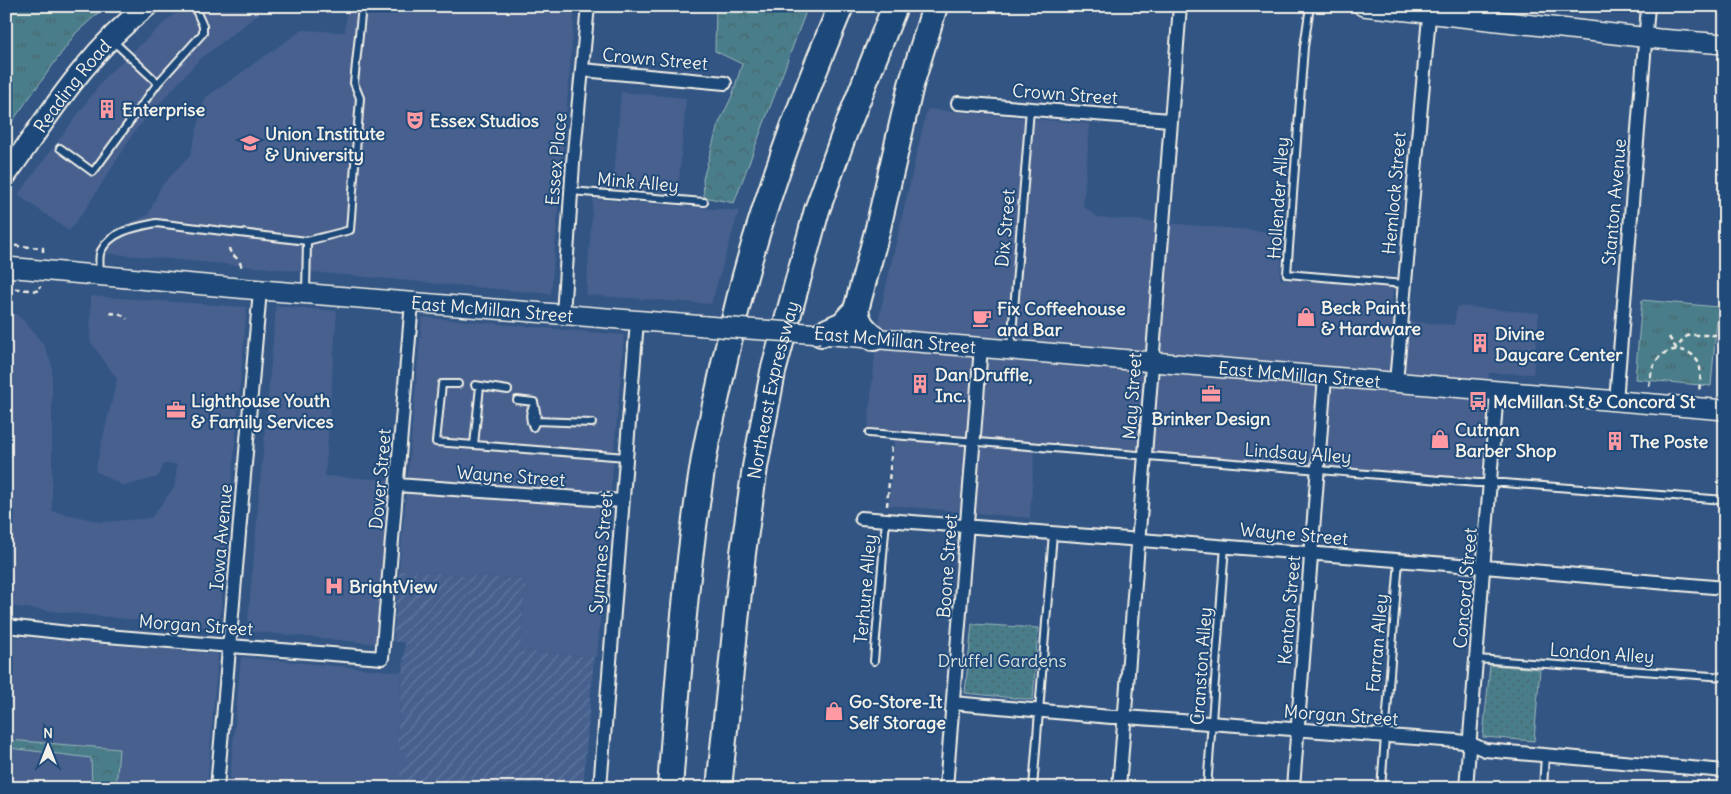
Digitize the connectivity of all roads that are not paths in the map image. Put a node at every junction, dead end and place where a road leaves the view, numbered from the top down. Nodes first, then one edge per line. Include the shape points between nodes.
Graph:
1 (147, 6) edge
2 (194, 6) edge
3 (362, 6) edge
4 (588, 6) edge
5 (842, 6) edge
6 (895, 6) edge
7 (935, 6) edge
8 (1180, 6) edge
9 (1310, 6) edge
10 (1363, 6) edge
11 (1648, 6) edge
12 (1429, 10) edge
13 (1645, 38) junction
14 (111, 39) junction
15 (1725, 44) edge
16 (582, 70) junction
17 (158, 83) junction
18 (725, 83) dead end
19 (958, 103) dead end
20 (1030, 109) junction
21 (1170, 120) junction
22 (60, 148) dead end
23 (6, 175) edge
24 (571, 191) junction
25 (704, 202) dead end
26 (308, 241) junction
27 (9, 268) edge
28 (100, 276) junction
29 (1404, 284) junction
30 (260, 290) junction
31 (306, 294) junction
32 (412, 302) junction
33 (856, 310) junction
34 (563, 315) junction
35 (637, 321) junction
36 (821, 334) junction
37 (874, 338) junction
38 (981, 347) junction
39 (1011, 350) junction
40 (1153, 362) junction
41 (1325, 376) junction
42 (1396, 382) junction
43 (458, 384) dead end
44 (508, 390) dead end
45 (1497, 391) junction
46 (517, 400) dead end
47 (1616, 401) junction
48 (1725, 410) edge
49 (592, 423) dead end
50 (869, 432) dead end
51 (974, 440) junction
52 (474, 445) junction
53 (1146, 456) junction
54 (626, 457) junction
55 (1318, 470) junction
56 (1490, 484) junction
57 (397, 485) junction
58 (1725, 500) edge
59 (622, 502) junction
60 (887, 513) junction
61 (861, 518) dead end
62 (967, 526) junction
63 (1053, 533) junction
64 (1140, 540) junction
65 (1225, 546) junction
66 (1311, 553) junction
67 (1399, 560) junction
68 (1484, 567) junction
69 (1725, 588) edge
70 (6, 626) edge
71 (229, 644) junction
72 (382, 658) joint
73 (1476, 659) junction
74 (874, 661) dead end
75 (1725, 677) edge
76 (953, 704) junction
77 (1039, 711) junction
78 (1125, 717) junction
79 (1212, 723) junction
80 (1297, 730) junction
81 (1384, 736) junction
82 (1469, 743) junction
83 (1545, 755) junction
84 (1725, 771) edge
85 (217, 788) edge
86 (600, 788) edge
87 (670, 788) edge
88 (719, 788) edge
89 (946, 788) edge
90 (1033, 788) edge
91 (1119, 788) edge
92 (1207, 788) edge
93 (1292, 788) edge
94 (1380, 788) edge
95 (1466, 788) edge
96 (1543, 788) edge

1 - 14 main road, Reading Road
2 - 17 lane via 203,33
3 - 26 lane via 354,84 360,98 350,230
4 - 16 street, Essex Place
5 - 87 highway via 775,179 727,349 704,456 692,537
6 - 88 highway, Northeast Expressway via 817,210 773,372 743,553
7 - 33 highway via 911,85
8 - 21 street, May Street
9 - 29 lane, Hollender Alley via 1287,274
10 - 12 main road
11 - 13 street, Stanton Avenue
12 - 13 main road
12 - 29 street, Hemlock Street
13 - 15 main road
13 - 47 street, Stanton Avenue
14 - 17 lane
14 - 23 main road, Reading Road via 88,63
16 - 18 street, Crown Street
16 - 24 street, Essex Place
17 - 22 lane via 93,172
19 - 20 street, Crown Street
20 - 21 street, Crown Street
20 - 39 lane, Dix Street
21 - 40 street, May Street
24 - 25 lane, Mink Alley
24 - 34 street, Essex Place
26 - 28 lane via 156,223 115,236 101,251
26 - 31 lane
27 - 28 main road, East McMillan Street
28 - 30 main road, East McMillan Street
29 - 42 street, Hemlock Street
30 - 31 main road, East McMillan Street
30 - 71 street, Iowa Avenue
31 - 32 main road, East McMillan Street
32 - 34 main road, East McMillan Street
32 - 57 street, Dover Street
33 - 36 highway via 843,324
33 - 37 highway via 857,320
34 - 35 main road, East McMillan Street
35 - 36 main road, East McMillan Street, bridge
35 - 54 street, Symmes Street
36 - 37 main road, East McMillan Street
37 - 38 main road, East McMillan Street
38 - 39 main road, East McMillan Street
38 - 51 street, Boone Street
39 - 40 main road, East McMillan Street
40 - 41 main road, East McMillan Street
40 - 53 street, May Street
41 - 42 main road, East McMillan Street
41 - 55 street, Kenton Street
42 - 45 main road, East McMillan Street
43 - 52 lane via 442,384 436,442
44 - 52 lane via 477,386
45 - 47 main road, East McMillan Street
45 - 56 street, Concord Street
46 - 49 lane via 534,402 530,410 533,427 536,421
47 - 48 main road, East McMillan Street
50 - 51 lane, Lindsay Alley
51 - 53 lane, Lindsay Alley
51 - 62 street, Boone Street
52 - 54 lane
53 - 55 lane, Lindsay Alley
53 - 64 street, May Street
54 - 59 street, Symmes Street
55 - 56 lane, Lindsay Alley
55 - 66 street, Kenton Street
56 - 58 lane, Lindsay Alley
56 - 68 street, Concord Street
57 - 59 street, Wayne Street
57 - 72 street, Dover Street
59 - 86 street, Symmes Street
60 - 61 street, Wayne Street
60 - 62 street, Wayne Street
60 - 74 lane, Terhune Alley
62 - 63 street, Wayne Street
62 - 76 street, Boone Street
63 - 64 street, Wayne Street
63 - 77 lane
64 - 65 street, Wayne Street
64 - 78 street, May Street
65 - 66 street, Wayne Street
65 - 79 lane, Cranston Alley
66 - 67 street, Wayne Street
66 - 80 street, Kenton Street
67 - 68 street, Wayne Street
67 - 81 lane, Farran Alley
68 - 69 street, Wayne Street
68 - 73 street, Concord Street
70 - 71 street, Morgan Street
71 - 72 street, Morgan Street
71 - 85 street, Iowa Avenue
73 - 75 lane, London Alley
73 - 82 street, Concord Street
76 - 77 street, Morgan Street
76 - 89 street, Boone Street
77 - 78 street, Morgan Street
77 - 90 lane
78 - 79 street, Morgan Street
78 - 91 street, May Street
79 - 80 street, Morgan Street
79 - 92 lane, Cranston Alley
80 - 81 street, Morgan Street
80 - 93 street, Kenton Street
81 - 82 street, Morgan Street
81 - 94 lane, Farran Alley
82 - 83 street, Morgan Street via 1485,750
82 - 95 street, Concord Street
83 - 84 street, Morgan Street
83 - 96 lane

